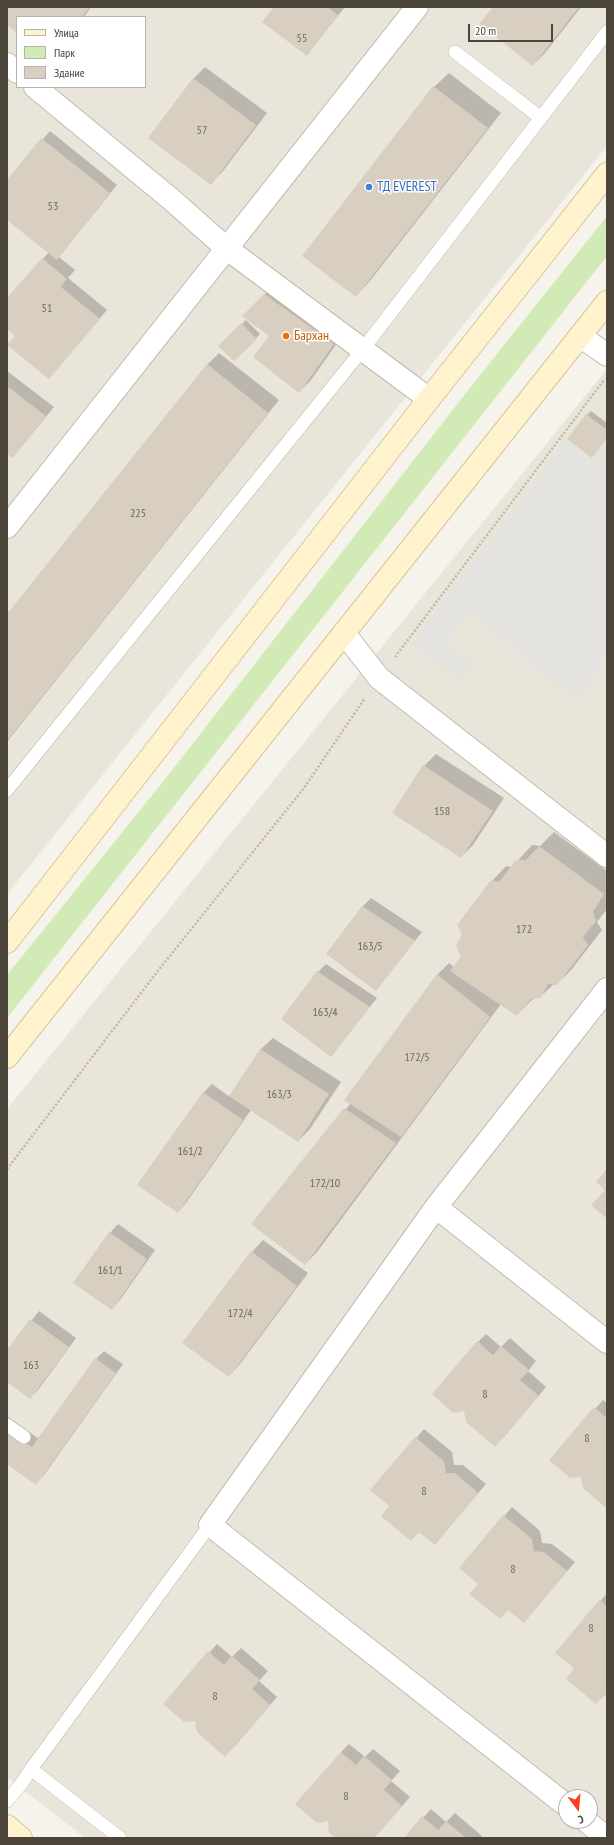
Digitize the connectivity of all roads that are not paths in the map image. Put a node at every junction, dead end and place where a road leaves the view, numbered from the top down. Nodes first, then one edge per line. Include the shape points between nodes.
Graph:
1 (417, 7) edge
2 (607, 32) edge
3 (455, 52) dead end
4 (7, 64) edge
5 (16, 71) edge
6 (36, 88) edge
7 (540, 118) junction
8 (607, 174) edge
9 (226, 248) junction
10 (607, 302) edge
11 (580, 336) junction
12 (363, 349) junction
13 (607, 355) edge
14 (429, 398) junction
15 (7, 526) edge
16 (344, 633) junction
17 (7, 790) edge
18 (607, 856) edge
19 (7, 942) edge
20 (607, 989) edge
21 (7, 1057) edge
22 (436, 1207) junction
23 (607, 1342) edge
24 (7, 1425) edge
25 (24, 1437) dead end
26 (210, 1525) junction
27 (31, 1769) junction
28 (558, 1799) edge
29 (7, 1801) edge
30 (7, 1826) edge
31 (596, 1829) edge
32 (21, 1838) edge
33 (120, 1838) edge
34 (607, 1838) edge

1 - 9 street
2 - 7 lane
3 - 7 lane
4 - 5 street
6 - 9 street
7 - 12 lane
8 - 14 main road
9 - 12 street
9 - 15 street
10 - 11 main road
11 - 13 street
11 - 16 main road
12 - 14 street
12 - 17 lane
14 - 19 main road
16 - 18 street via 379,678
16 - 21 main road
20 - 22 street
22 - 23 street
22 - 26 street
24 - 25 lane
26 - 27 lane
26 - 28 street
27 - 29 lane
27 - 33 lane
30 - 32 main road
31 - 34 street

